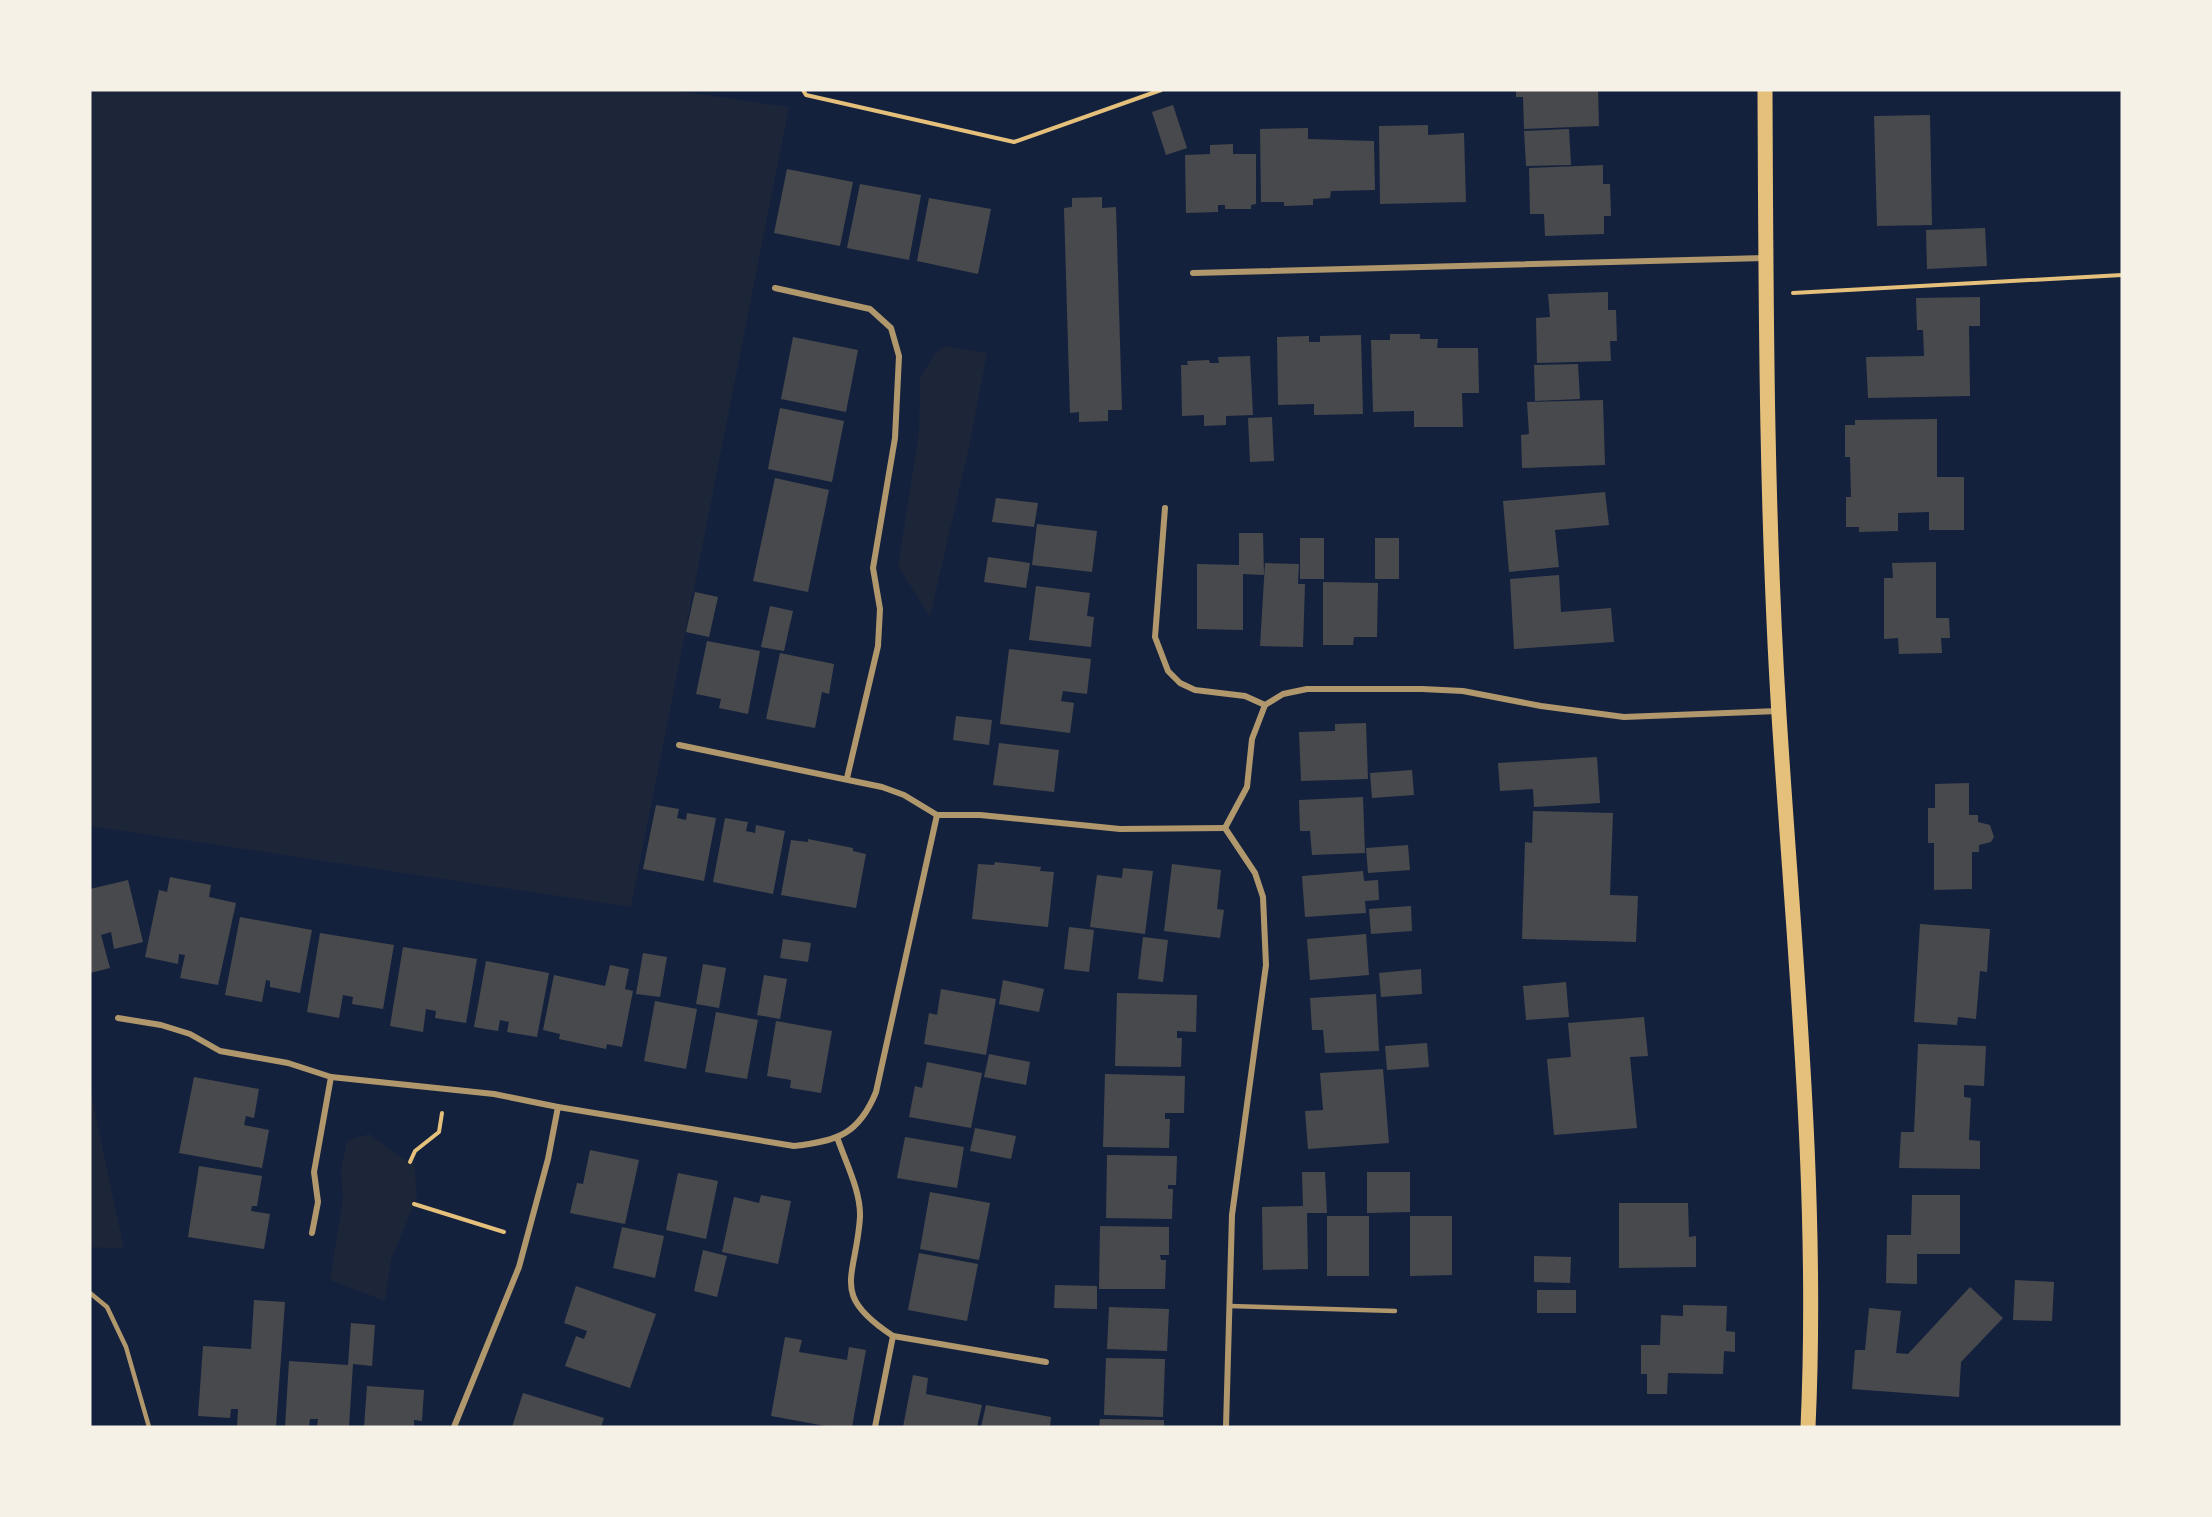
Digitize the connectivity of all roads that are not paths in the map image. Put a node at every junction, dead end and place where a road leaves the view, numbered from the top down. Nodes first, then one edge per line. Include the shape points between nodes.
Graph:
1 (1765, 90) edge
2 (1766, 258) junction
3 (1193, 273) dead end
4 (775, 288) dead end
5 (1165, 508) dead end
6 (1265, 705) junction
7 (1778, 711) junction
8 (679, 746) dead end
9 (847, 778) junction
10 (937, 816) junction
11 (1225, 828) junction
12 (117, 1018) dead end
13 (331, 1077) junction
14 (558, 1107) junction
15 (837, 1137) junction
16 (312, 1233) dead end
17 (90, 1293) edge
18 (1228, 1306) junction
19 (1395, 1311) dead end
20 (893, 1336) junction
21 (1046, 1362) dead end
22 (149, 1427) edge
23 (454, 1427) edge
24 (875, 1427) edge
25 (1227, 1427) edge
26 (1808, 1427) edge

1 - 2 main road
2 - 3 street
2 - 7 main road
4 - 9 street via 870,309 891,328 899,356 895,438 873,568 880,609 878,646
5 - 6 street via 1155,637 1168,671 1180,683 1196,690 1245,696
6 - 7 street via 1283,694 1306,689 1410,689 1463,691 1624,717
6 - 11 street via 1252,738 1247,787
7 - 26 main road via 1808,1188 1812,1337
8 - 9 street
9 - 10 street via 904,795
10 - 11 street via 981,815 1120,829
10 - 15 street via 876,1092 866,1116
11 - 18 street via 1256,873 1263,897 1266,965 1232,1215
12 - 13 street via 161,1025 190,1034 220,1051 288,1063
13 - 14 street via 494,1094
13 - 16 street via 314,1172 318,1202
14 - 15 street via 794,1146
14 - 23 street via 527,1239 505,1305
15 - 20 street via 859,1200 849,1288 858,1307
17 - 22 lane via 107,1307 126,1347
18 - 19 lane
18 - 25 street
20 - 21 street
20 - 24 street

